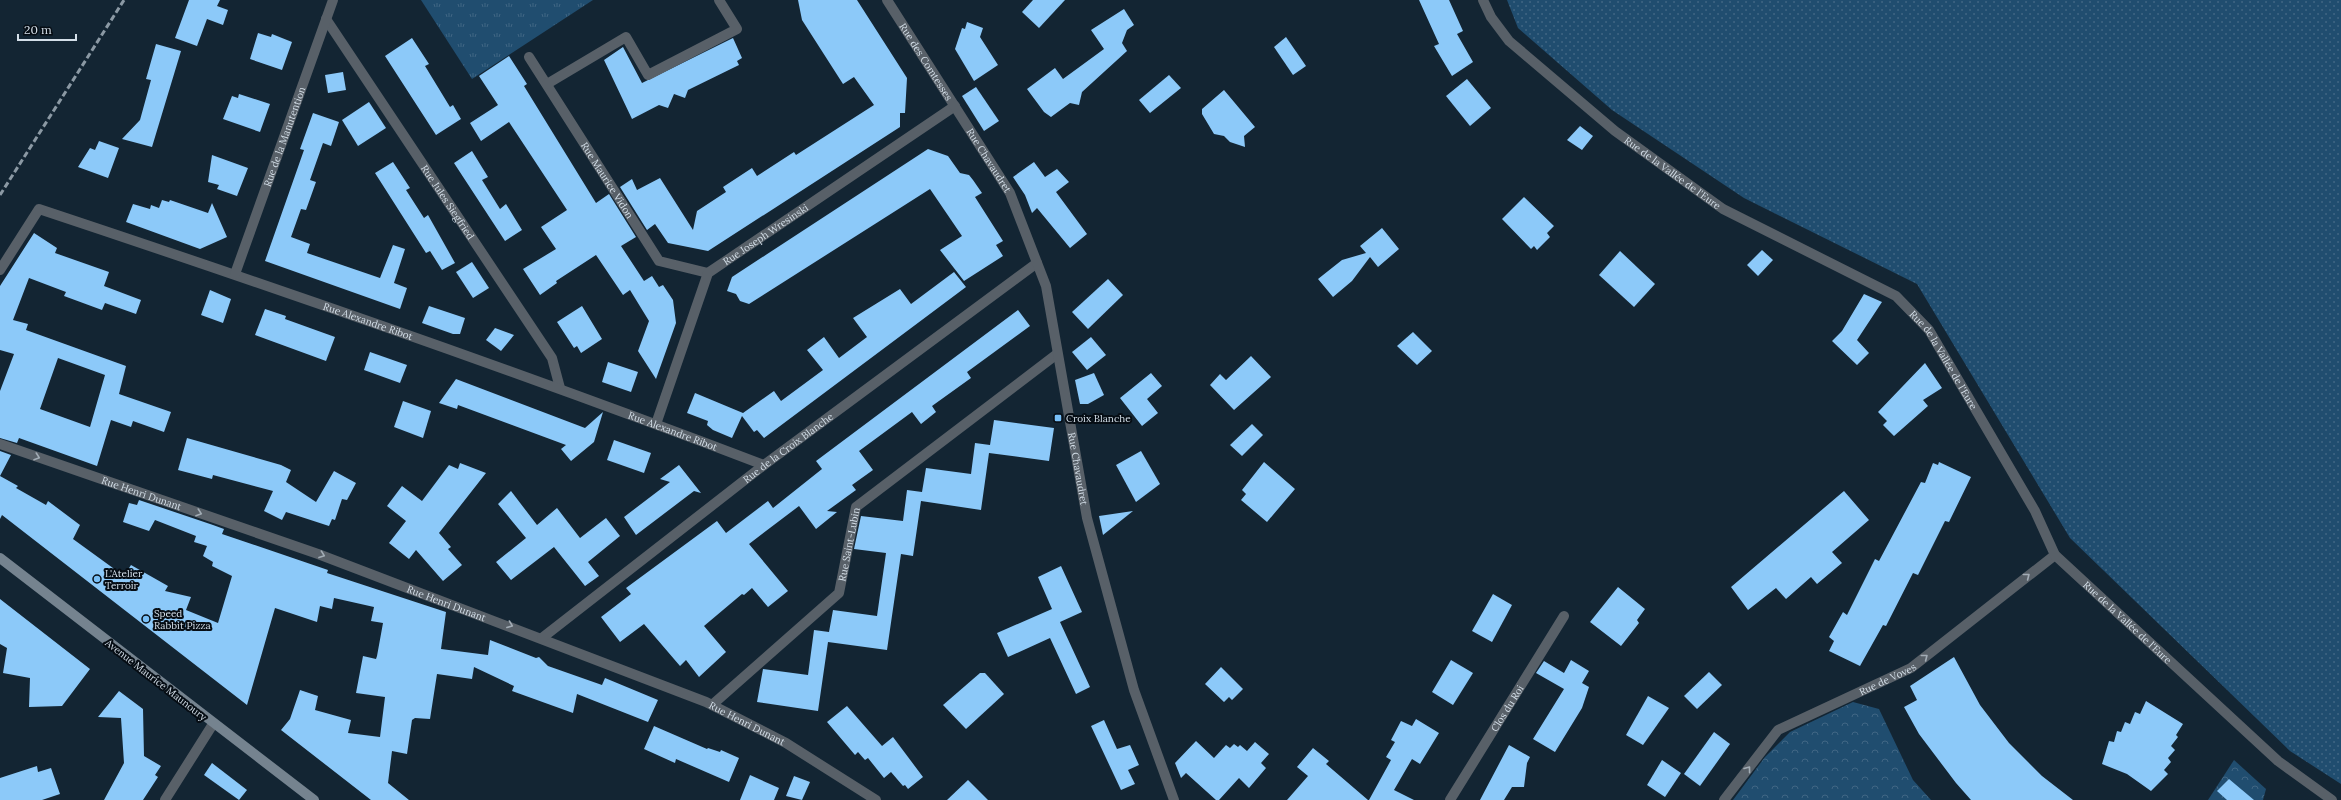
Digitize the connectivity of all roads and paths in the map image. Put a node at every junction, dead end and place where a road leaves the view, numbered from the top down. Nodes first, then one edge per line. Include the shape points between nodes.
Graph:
1 (333, 0) edge
2 (720, 0) edge
3 (887, 0) edge
4 (1483, 0) edge
5 (326, 19) junction
6 (529, 57) dead end
7 (546, 84) junction
8 (955, 106) junction
9 (964, 123) joint
10 (1037, 263) junction
11 (0, 270) edge
12 (708, 273) junction
13 (235, 274) junction
14 (1057, 354) junction
15 (560, 388) junction
16 (656, 424) junction
17 (0, 444) edge
18 (764, 465) junction
19 (2055, 555) junction
20 (0, 558) edge
21 (1564, 616) dead end
22 (542, 638) junction
23 (712, 705) junction
24 (213, 724) junction
25 (165, 800) edge
26 (314, 800) edge
27 (876, 800) edge
28 (1174, 800) edge
29 (1450, 800) edge
30 (1724, 800) edge
31 (2332, 800) edge

1 - 5 street, Rue de la Manutention
2 - 7 street via 737,29 648,75 626,37
3 - 8 street, Rue des Comtesses
4 - 19 street, Rue de la Vallée de l'Eure via 1491,17 1509,41 1615,131 1723,209 1896,296 1929,330 2035,511
5 - 13 street, Rue de la Manutention
5 - 15 street, Rue Jules Siegfried via 552,358
6 - 7 street, Rue Maurice Vidon
7 - 12 street, Rue Maurice Vidon via 660,261
8 - 9 street, Rue des Comtesses
8 - 12 street, Rue Joseph Wresinski
9 - 10 street, Rue Chavaudret via 1010,192
10 - 14 street, Rue Chavaudret via 1046,286
10 - 18 street, Rue de la Croix Blanche
11 - 13 street, Rue Alexandre Ribot via 39,209
12 - 16 street
13 - 15 street, Rue Alexandre Ribot
14 - 23 street, Rue Saint-Lubin via 856,507 839,593
14 - 28 street, Rue Chavaudret via 1087,518 1134,690
15 - 16 street, Rue Alexandre Ribot
16 - 18 street, Rue Alexandre Ribot
17 -> 22 street, Rue Henri Dunant via 318,554
18 - 22 street, Rue de la Croix Blanche
30 -> 19 street, Rue de Voves via 1778,730 1911,668
19 - 31 street, Rue de la Vallée de l'Eure via 2278,761
20 - 24 main road, Avenue Maurice Maunoury
21 - 29 street, Clos du Roi
22 - 23 street, Rue Henri Dunant
23 - 27 street, Rue Henri Dunant via 786,743
24 - 25 street
24 - 26 main road, Avenue Maurice Maunoury

